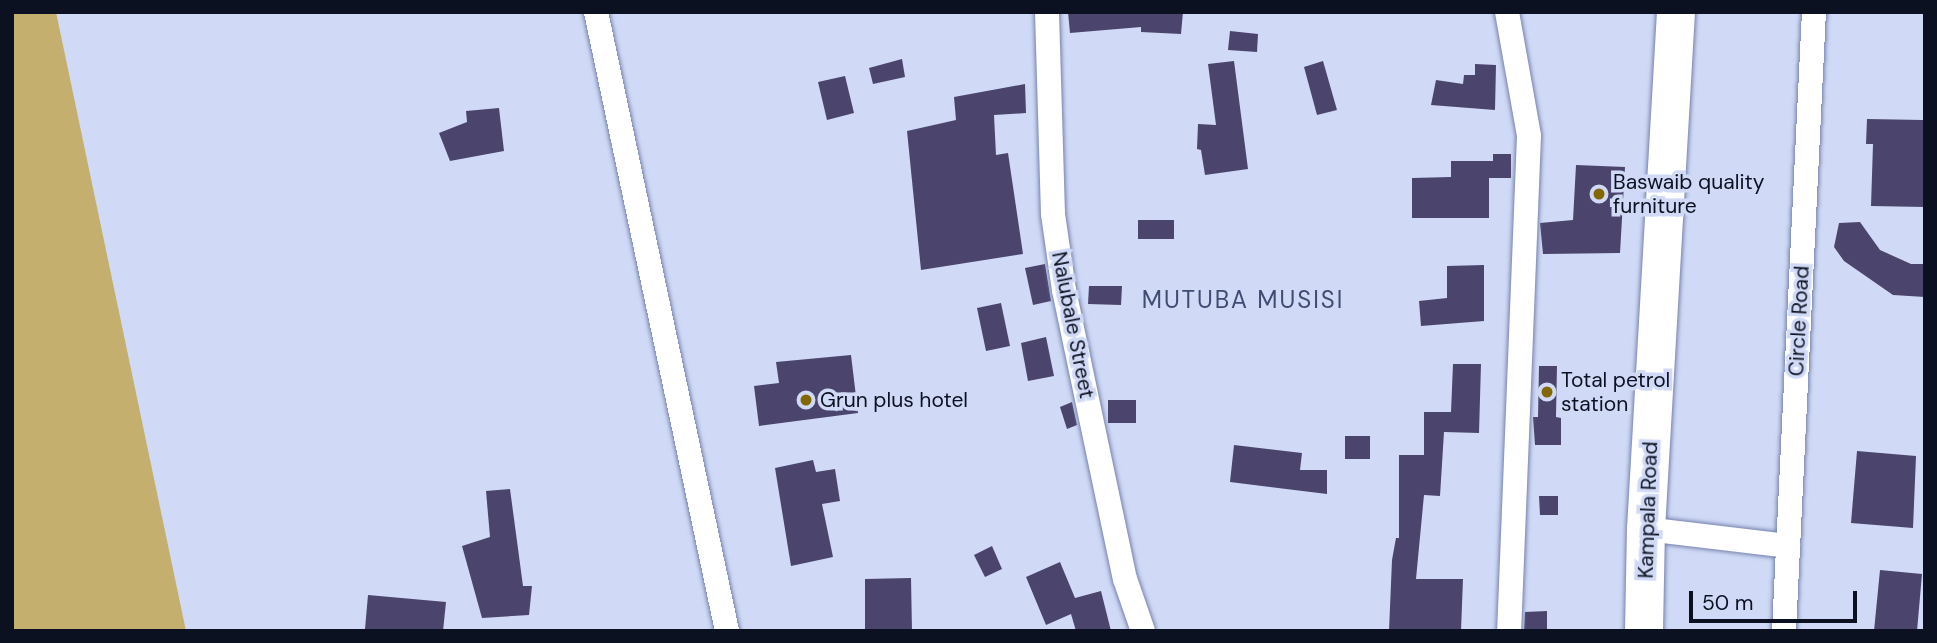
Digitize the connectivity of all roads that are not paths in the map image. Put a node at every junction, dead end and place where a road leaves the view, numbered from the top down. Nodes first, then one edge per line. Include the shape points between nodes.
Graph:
1 (596, 12) edge
2 (1047, 12) edge
3 (1507, 12) edge
4 (1676, 12) edge
5 (1814, 12) edge
6 (1646, 529) junction
7 (1788, 546) junction
8 (727, 631) edge
9 (1143, 631) edge
10 (1509, 631) edge
11 (1644, 631) edge
12 (1784, 631) edge

1 - 8 street
2 - 9 street, Nalubale Street via 1053,214 1064,290 1125,579
3 - 10 street via 1528,136
4 - 6 main road, Kampala Road
5 - 7 street, Circle Road
6 - 7 street
6 - 11 main road, Kampala Road
7 - 12 street, Circle Road

